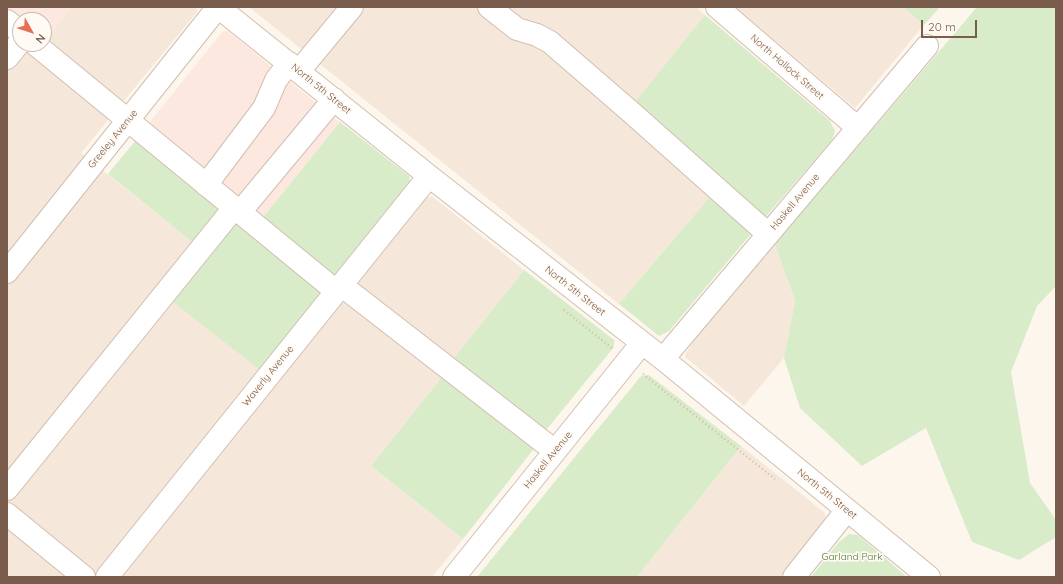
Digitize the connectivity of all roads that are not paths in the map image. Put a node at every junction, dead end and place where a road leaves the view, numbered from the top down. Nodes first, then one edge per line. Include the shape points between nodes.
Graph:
1 (218, 7) edge
2 (352, 7) edge
3 (489, 7) edge
4 (717, 7) edge
5 (927, 46) dead end
6 (45, 52) edge
7 (294, 67) junction
8 (334, 99) junction
9 (128, 120) junction
10 (858, 128) junction
11 (429, 176) junction
12 (206, 185) junction
13 (237, 210) junction
14 (768, 234) junction
15 (7, 272) edge
16 (338, 288) junction
17 (642, 343) junction
18 (663, 359) junction
19 (555, 451) junction
20 (7, 489) edge
21 (847, 510) junction
22 (7, 514) edge
23 (84, 577) edge
24 (107, 577) edge
25 (454, 577) edge
26 (794, 577) edge
27 (929, 577) edge

1 - 7 street, North 5th Street
1 - 9 street, Greeley Avenue
2 - 7 street
3 - 14 street via 517,29 550,42
4 - 10 street, North Hallock Street
5 - 10 street, Haskell Avenue
6 - 9 street
7 - 8 street, North 5th Street
7 - 12 street via 276,80 264,108
8 - 11 street, North 5th Street
8 - 13 street
9 - 12 street
9 - 15 street, Greeley Avenue
10 - 14 street, Haskell Avenue
11 - 16 street, Waverly Avenue
11 - 17 street, North 5th Street
12 - 13 street
13 - 16 street
13 - 20 street
14 - 18 street, Haskell Avenue
16 - 19 street
16 - 24 street, Waverly Avenue
17 - 18 street, North 5th Street
17 - 19 street, Haskell Avenue
18 - 21 street, North 5th Street
19 - 25 street, Haskell Avenue
21 - 26 street
21 - 27 street, North 5th Street
22 - 23 street

